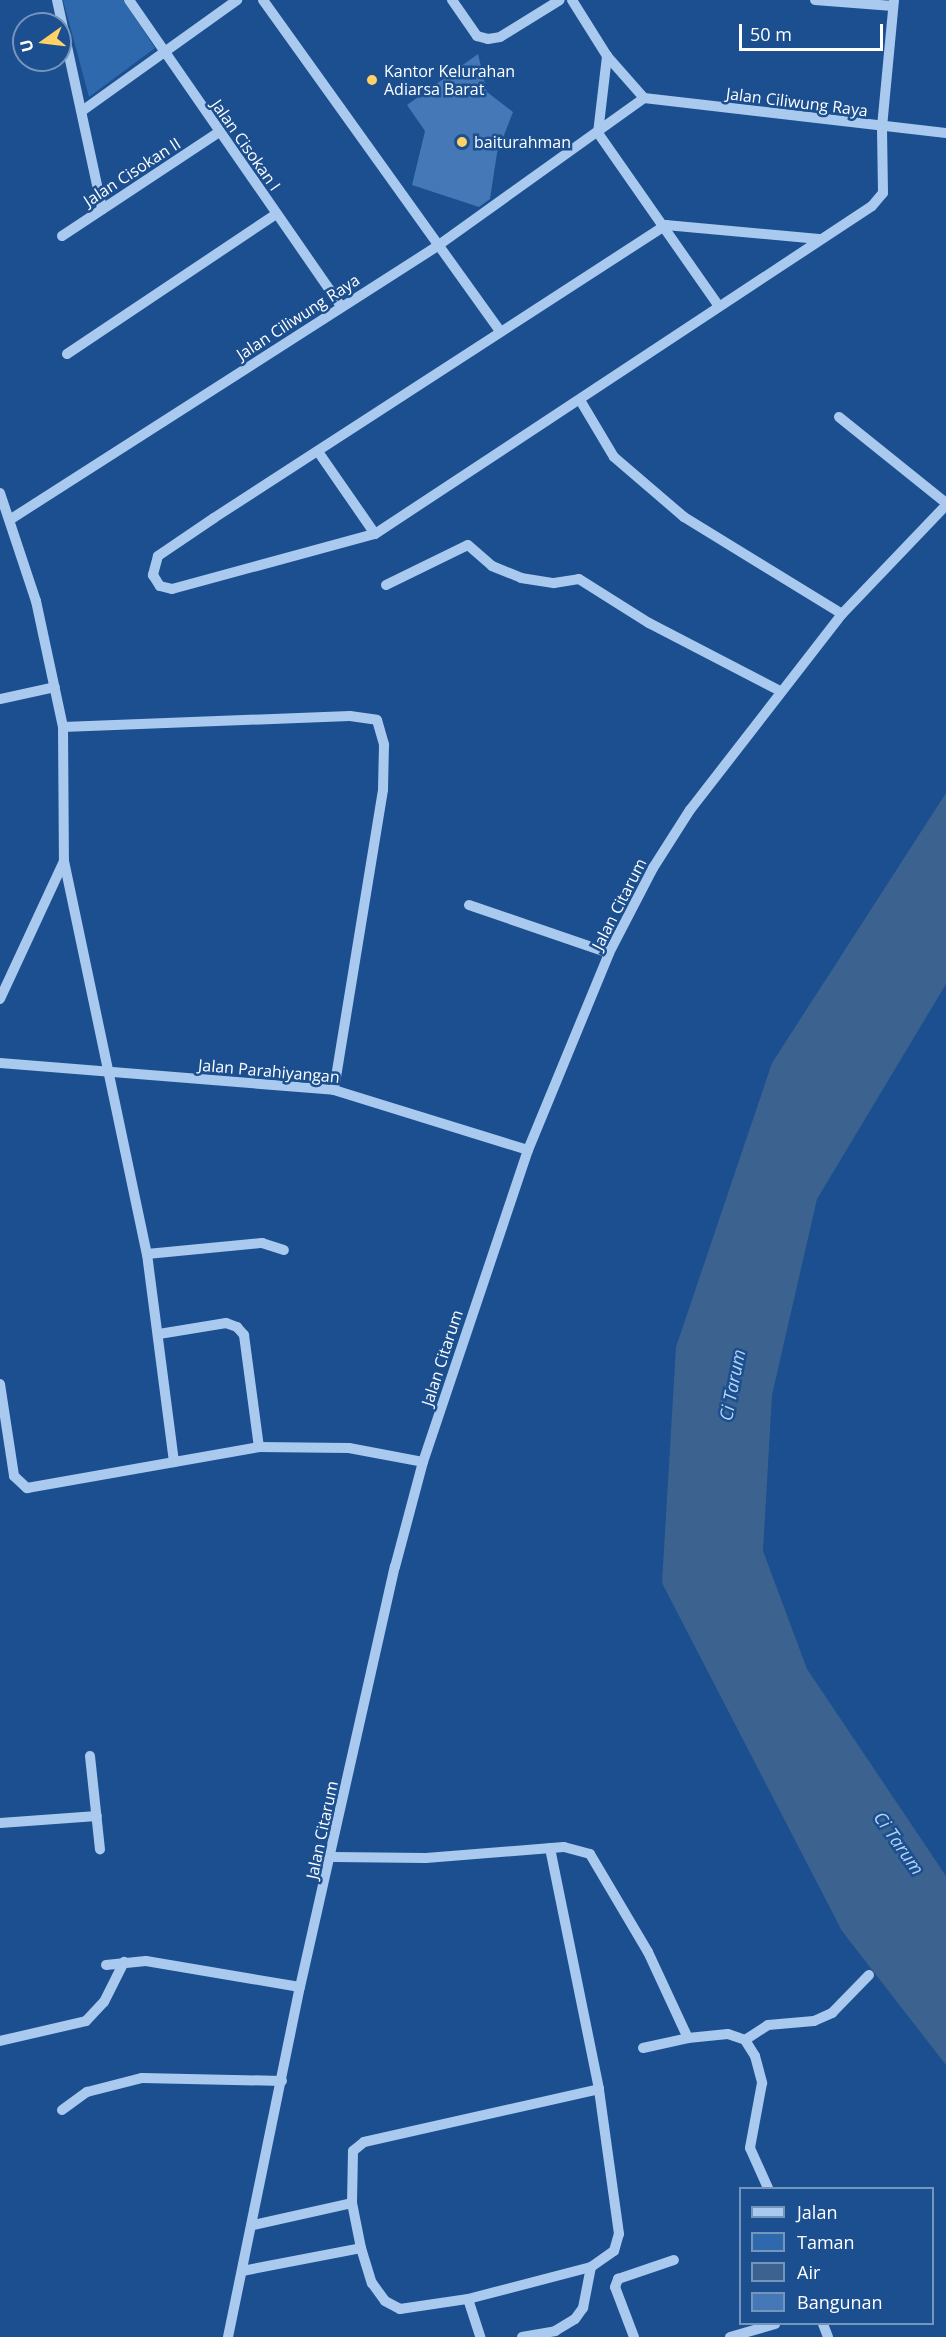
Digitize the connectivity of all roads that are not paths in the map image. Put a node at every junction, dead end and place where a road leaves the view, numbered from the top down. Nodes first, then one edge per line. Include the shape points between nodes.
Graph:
1 (57, 0) edge
2 (129, 0) edge
3 (237, 0) edge
4 (263, 0) edge
5 (452, 0) edge
6 (560, 0) edge
7 (572, 0) edge
8 (815, 0) edge
9 (893, 3) edge
10 (163, 53) junction
11 (607, 56) junction
12 (644, 98) junction
13 (82, 111) junction
14 (882, 128) junction
15 (219, 132) junction
16 (598, 133) junction
17 (946, 133) edge
18 (102, 210) junction
19 (276, 214) junction
20 (666, 225) junction
21 (62, 236) dead end
22 (819, 239) junction
23 (436, 247) junction
24 (718, 305) junction
25 (341, 306) junction
26 (501, 332) junction
27 (67, 354) dead end
28 (580, 400) junction
29 (839, 417) dead end
30 (319, 453) junction
31 (0, 493) edge
32 (946, 504) edge
33 (11, 519) junction
34 (375, 534) junction
35 (386, 585) dead end
36 (842, 614) junction
37 (55, 687) junction
38 (780, 691) junction
39 (0, 699) edge
40 (63, 728) junction
41 (64, 861) junction
42 (469, 905) dead end
43 (609, 953) junction
44 (0, 999) edge
45 (0, 1063) edge
46 (111, 1073) junction
47 (334, 1090) junction
48 (528, 1150) junction
49 (284, 1250) dead end
50 (147, 1254) junction
51 (159, 1334) junction
52 (0, 1384) edge
53 (259, 1447) junction
54 (174, 1462) junction
55 (423, 1462) junction
56 (90, 1756) dead end
57 (98, 1816) junction
58 (0, 1823) edge
59 (550, 1848) junction
60 (100, 1849) dead end
61 (333, 1857) junction
62 (124, 1962) junction
63 (106, 1965) dead end
64 (869, 1975) dead end
65 (300, 1987) junction
66 (688, 2038) junction
67 (745, 2040) junction
68 (0, 2041) edge
69 (643, 2048) dead end
70 (282, 2081) junction
71 (598, 2089) junction
72 (62, 2110) dead end
73 (768, 2187) edge
74 (352, 2203) junction
75 (253, 2225) junction
76 (361, 2248) junction
77 (674, 2260) dead end
78 (591, 2267) junction
79 (242, 2271) junction
80 (468, 2300) junction
81 (772, 2325) edge
82 (228, 2337) edge
83 (480, 2337) edge
84 (522, 2337) edge
85 (634, 2337) edge
86 (730, 2337) edge

1 - 13 street
2 - 10 street, Jalan Cisokan I
3 - 10 street
4 - 23 street
5 - 6 street via 477,36 488,39 500,37
7 - 11 street
8 - 9 street
9 - 14 street
10 - 13 street
10 - 15 street, Jalan Cisokan I
11 - 12 street
11 - 16 street
12 - 14 street, Jalan Ciliwung Raya
12 - 16 street, Jalan Ciliwung Raya
13 - 18 street
14 - 17 street, Jalan Ciliwung Raya
14 - 22 street via 883,193 866,211
15 - 18 street, Jalan Cisokan II
15 - 19 street, Jalan Cisokan I
16 - 20 street
16 - 23 street, Jalan Ciliwung Raya
18 - 21 street, Jalan Cisokan II
19 - 25 street, Jalan Cisokan I
19 - 27 street
20 - 22 street
20 - 24 street
20 - 26 street
22 - 24 street
23 - 25 street, Jalan Ciliwung Raya
23 - 26 street
24 - 28 street
25 - 33 street, Jalan Ciliwung Raya
26 - 30 street
28 - 34 street
28 - 36 street via 614,457 684,517
29 - 32 street
30 - 34 street
30 - 34 street via 158,556 153,567 156,582 172,589
31 - 33 street
32 - 36 street, Jalan Citarum
33 - 37 street via 36,601
35 - 38 street via 468,545 492,566 521,578 554,583 579,579 649,623
36 - 38 street, Jalan Citarum
37 - 39 street
37 - 40 street
38 - 43 street, Jalan Citarum via 690,810 653,868
40 - 41 street
40 - 47 street via 350,716 377,720 384,745 383,790
41 - 44 street
41 - 46 street
42 - 43 street
43 - 48 street, Jalan Citarum
45 - 46 street, Jalan Parahiyangan
46 - 47 street, Jalan Parahiyangan
46 - 50 street
47 - 48 street, Jalan Parahiyangan
48 - 55 street, Jalan Citarum
49 - 50 street via 262,1243
50 - 51 street
51 - 53 street via 226,1323 237,1327 244,1335
51 - 54 street
52 - 54 street via 19,1485 27,1488 122,1475
53 - 54 street
53 - 55 street via 349,1448
55 - 61 street, Jalan Citarum via 373,1660
56 - 57 street
57 - 58 street
57 - 60 street
59 - 61 street via 426,1858
59 - 66 street via 579,1848 601,1865 665,1984
59 - 71 street
61 - 65 street, Jalan Citarum
62 - 63 street
62 - 65 street via 146,1961
62 - 68 street via 104,2002 86,2021
64 - 67 street via 832,2013 814,2021 768,2025
65 - 70 street, Jalan Citarum
66 - 67 street via 728,2034
66 - 69 street
67 - 73 street via 755,2056 762,2083 750,2148
70 - 72 street via 142,2078 87,2092
70 - 75 street, Jalan Citarum
71 - 74 street via 364,2142 353,2151
71 - 78 street via 619,2234 614,2252
74 - 75 street
74 - 76 street
75 - 79 street, Jalan Citarum
76 - 79 street
76 - 80 street via 372,2283 385,2301 400,2308
77 - 85 street via 618,2278 615,2287
78 - 80 street
78 - 84 street via 583,2308 575,2319 555,2331
79 - 82 street, Jalan Citarum
80 - 83 street
81 - 86 street

